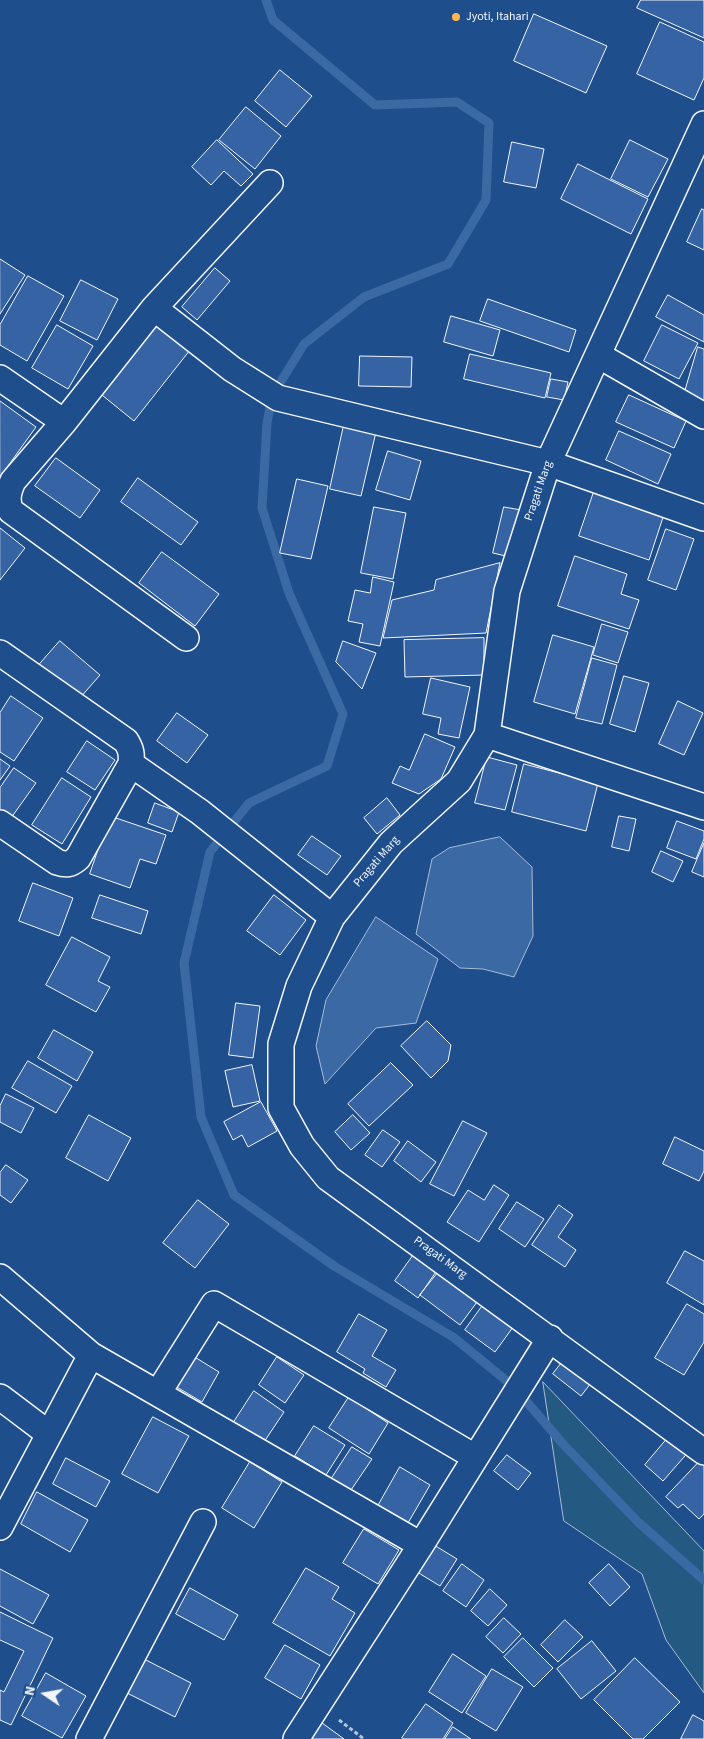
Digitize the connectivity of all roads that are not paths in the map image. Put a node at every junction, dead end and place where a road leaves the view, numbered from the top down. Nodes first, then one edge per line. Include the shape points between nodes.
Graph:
1 (703, 131) edge
2 (270, 183) dead end
3 (154, 308) junction
4 (598, 356) junction
5 (0, 378) edge
6 (704, 416) edge
7 (64, 422) junction
8 (548, 463) junction
9 (704, 518) edge
10 (186, 638) dead end
11 (0, 653) edge
12 (487, 736) junction
13 (132, 764) junction
14 (704, 807) edge
15 (0, 822) edge
16 (332, 917) junction
17 (0, 1277) edge
18 (550, 1338) junction
19 (91, 1355) junction
20 (158, 1394) junction
21 (0, 1397) edge
22 (50, 1434) junction
23 (704, 1452) edge
24 (476, 1457) junction
25 (204, 1522) dead end
26 (0, 1527) edge
27 (421, 1545) junction
28 (89, 1739) edge
29 (296, 1739) edge

1 - 4 street, Pragati Marg
2 - 3 street
3 - 7 street
3 - 8 street via 232,369 278,398
4 - 6 street
4 - 8 street, Pragati Marg
5 - 7 street
7 - 10 street via 13,481 8,497 11,512
8 - 9 street
8 - 12 street, Pragati Marg via 507,591
11 - 13 street via 126,741 131,748
12 - 14 street
12 - 16 street, Pragati Marg via 459,781 391,843
13 - 15 street via 78,858 72,863 57,862
13 - 16 street via 200,812
16 - 18 street, Pragati Marg via 299,986 281,1044 281,1108 302,1146 328,1178
17 - 19 street
18 - 23 street, Pragati Marg
18 - 24 street
19 - 20 street
19 - 22 street
20 - 24 street via 214,1304
20 - 27 street
21 - 22 street
22 - 26 street
24 - 27 street
25 - 28 street
27 - 29 street

